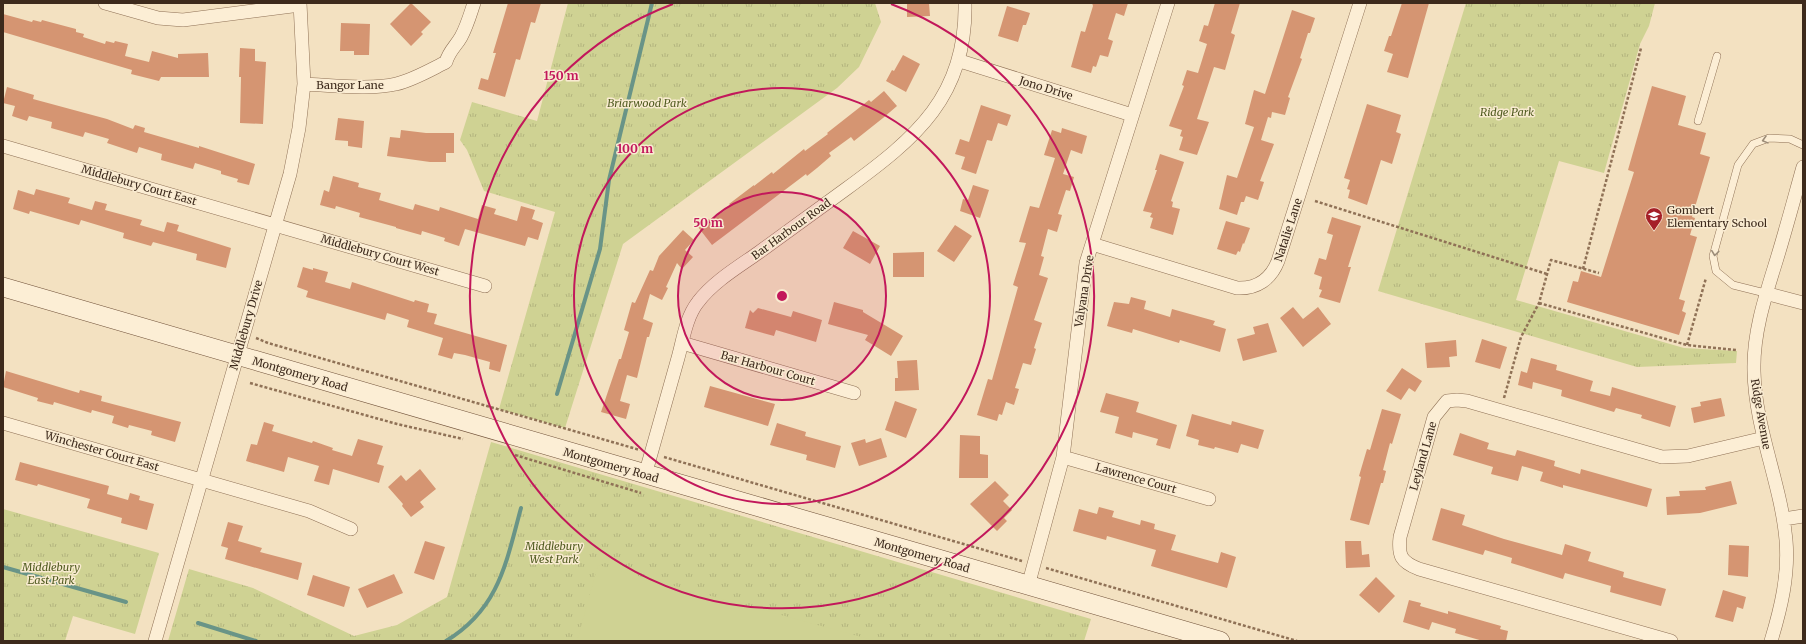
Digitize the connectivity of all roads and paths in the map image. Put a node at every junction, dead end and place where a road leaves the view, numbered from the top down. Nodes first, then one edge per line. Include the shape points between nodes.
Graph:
1 (105, 3) edge
2 (474, 3) edge
3 (965, 3) edge
4 (1168, 3) edge
5 (1360, 3) edge
6 (300, 4) edge
7 (1641, 48) dead end
8 (1717, 56) dead end
9 (960, 61) junction
10 (304, 84) junction
11 (1132, 116) junction
12 (1698, 121) dead end
13 (1803, 145) edge
14 (3, 146) edge
15 (1803, 166) edge
16 (1315, 201) dead end
17 (276, 224) junction
18 (1092, 244) junction
19 (1582, 269) junction
20 (1599, 273) dead end
21 (1547, 274) junction
22 (1706, 278) dead end
23 (485, 286) dead end
24 (3, 287) edge
25 (1765, 293) junction
26 (1539, 303) junction
27 (1803, 303) edge
28 (256, 338) dead end
29 (682, 343) junction
30 (1687, 345) junction
31 (1736, 350) dead end
32 (238, 355) junction
33 (250, 382) dead end
34 (854, 393) dead end
35 (1504, 398) dead end
36 (3, 423) edge
37 (1764, 438) junction
38 (464, 439) dead end
39 (639, 450) dead end
40 (510, 453) dead end
41 (664, 457) dead end
42 (1063, 457) junction
43 (645, 475) junction
44 (202, 480) junction
45 (641, 493) dead end
46 (1209, 500) dead end
47 (1803, 516) edge
48 (1784, 519) junction
49 (351, 529) dead end
50 (1022, 561) dead end
51 (1046, 568) dead end
52 (1028, 586) junction
53 (154, 641) edge
54 (1220, 641) edge
55 (1297, 641) edge
56 (1671, 641) edge
57 (1771, 641) edge

1 - 6 street via 158,18 183,20
2 - 10 street, Bangor Lane via 469,20 446,62 394,84
3 - 9 street, Bar Harbour Road
4 - 11 street, Valyana Drive
5 - 18 street, Natalie Lane via 1278,261 1271,276 1251,287 1237,288
6 - 10 street, Middlebury Drive
7 - 19 path
8 - 12 lane
9 - 11 street, Jono Drive
9 - 29 street, Bar Harbour Road via 940,102 908,140 884,161 704,294 692,312
10 - 17 street, Middlebury Drive via 290,174
11 - 18 street, Valyana Drive
13 -> 25 lane via 1790,139 1769,138 1753,144 1738,165 1713,256 1716,271 1733,285
14 - 17 street, Middlebury Court East
15 - 25 street, Ridge Avenue
16 - 21 path
17 - 23 street, Middlebury Court West
17 - 32 street, Middlebury Drive
18 - 42 street, Valyana Drive via 1084,277
19 - 20 path
19 - 21 path via 1551,260
21 - 26 path
22 - 30 path
24 - 32 street, Montgomery Road
25 - 27 street
25 - 37 street, Ridge Avenue via 1756,333 1754,369 1756,400
26 - 30 path
26 - 35 path via 1521,337
28 - 39 path
29 - 34 street, Bar Harbour Court
29 - 43 street, Bar Harbour Road
30 - 31 path
32 - 43 street, Montgomery Road
32 - 44 street, Middlebury Drive
33 - 38 path via 397,424
36 - 44 street, Winchester Court East
37 - 48 street, Ridge Avenue
37 - 56 street, Leyland Lane via 1675,458 1662,457 1467,401 1447,401 1434,417 1400,537 1399,549 1406,563
40 - 45 path
41 - 50 path
42 - 46 street, Lawrence Court
42 - 52 street, Valyana Drive
43 - 52 street, Montgomery Road
44 - 49 street, Winchester Court East via 309,511
44 - 53 street, Middlebury Drive
47 - 48 street
48 - 57 street, Ridge Avenue via 1787,554 1785,584
51 - 55 path
52 - 54 street, Montgomery Road

